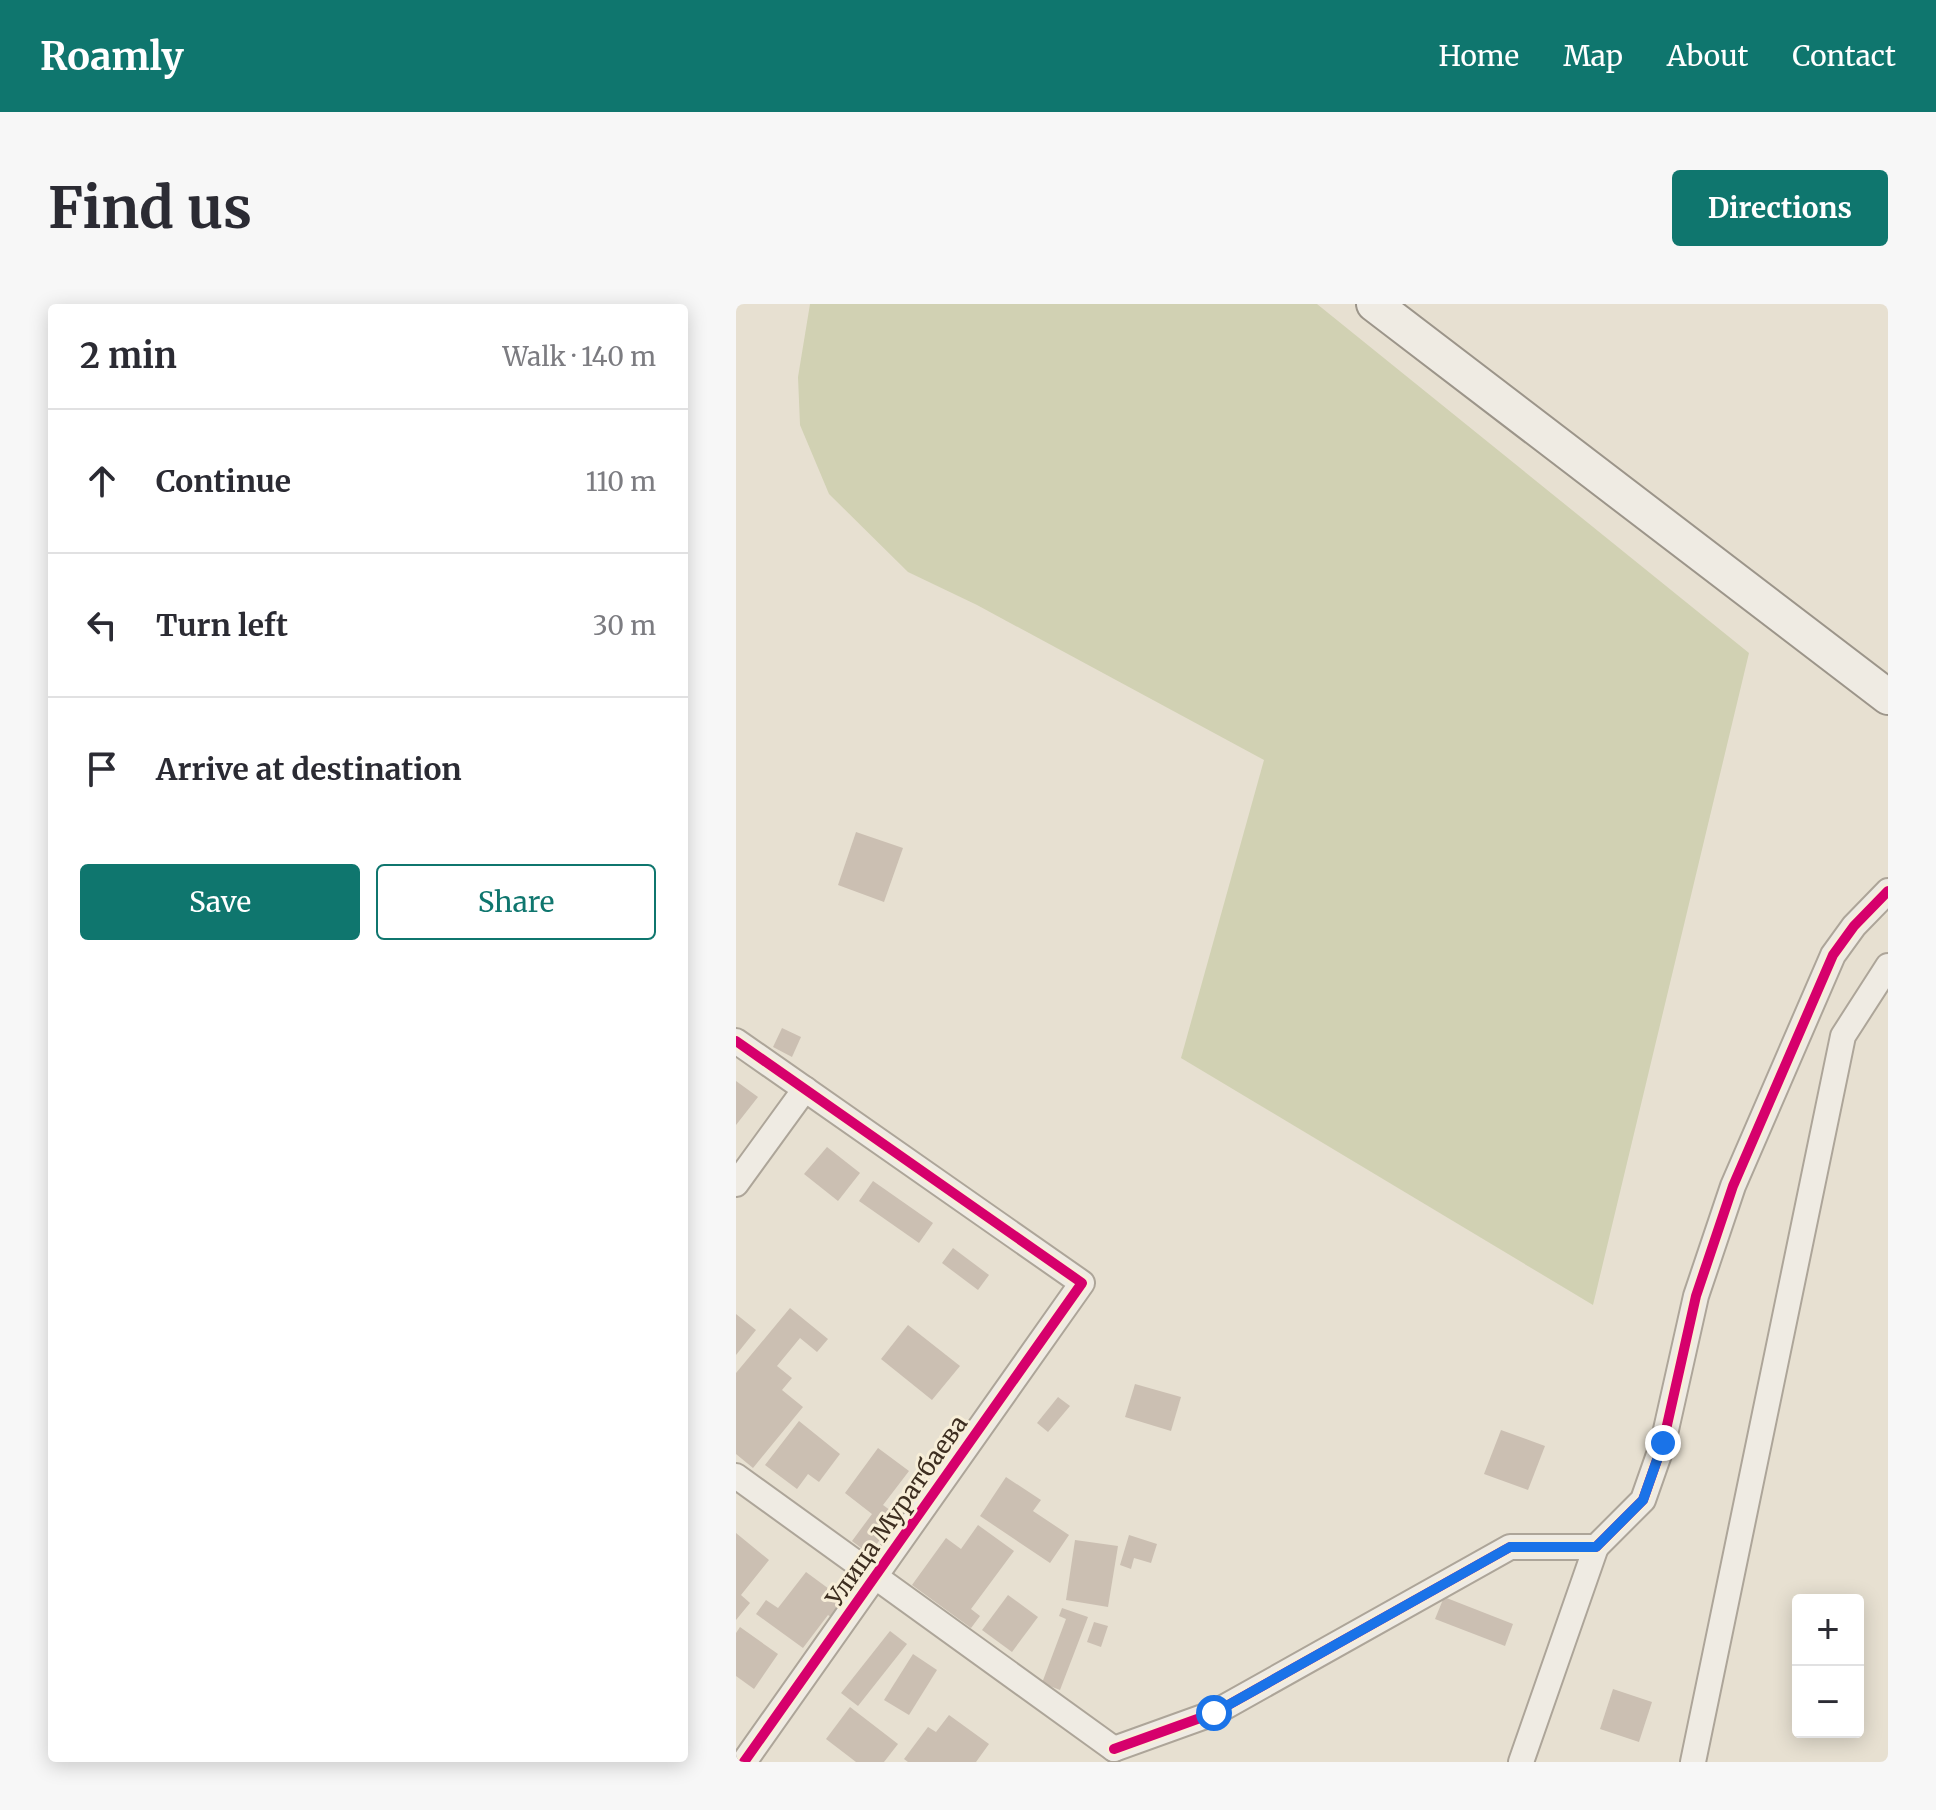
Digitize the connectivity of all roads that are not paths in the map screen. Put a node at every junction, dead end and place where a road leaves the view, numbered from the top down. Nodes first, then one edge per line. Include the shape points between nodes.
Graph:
1 (1374, 304) edge
2 (1888, 697) edge
3 (1888, 891) edge
4 (1888, 966) edge
5 (736, 1041) edge
6 (805, 1089) junction
7 (736, 1184) edge
8 (736, 1476) edge
9 (1596, 1547) junction
10 (874, 1578) junction
11 (1111, 1755) edge
12 (744, 1762) edge
13 (1521, 1762) edge
14 (1693, 1762) edge

1 - 2 street
3 - 9 street via 1833,955 1779,1075 1701,1282 1663,1443 1643,1500
4 - 14 street via 1843,1036
5 - 6 street
6 - 7 street
6 - 10 street, Улица Муратбаева via 1082,1283
8 - 10 street
9 - 11 street via 1510,1547 1214,1713
9 - 13 street
10 - 11 street
10 - 12 street, Улица Муратбаева

